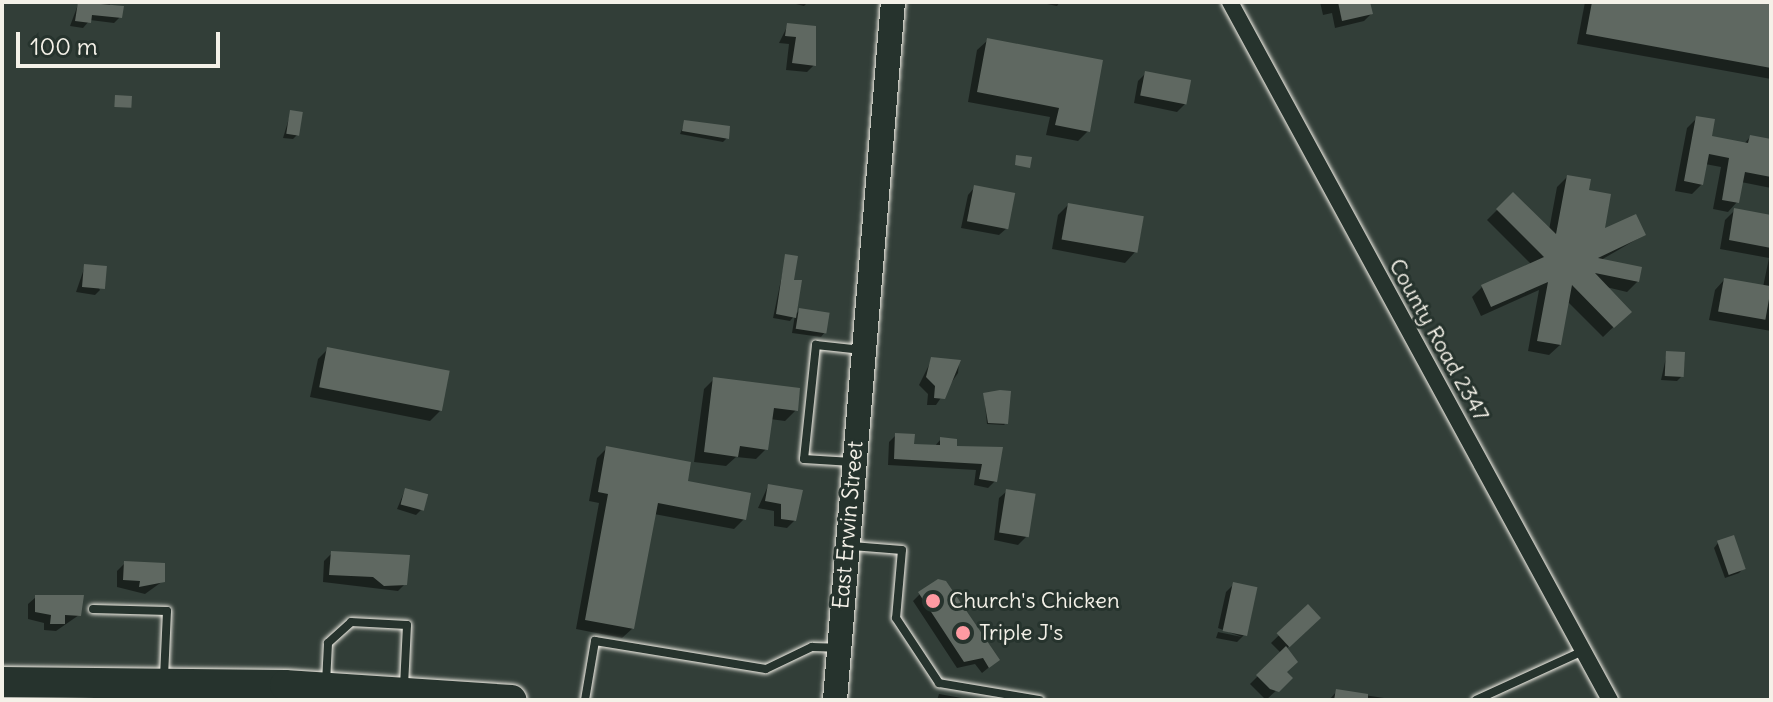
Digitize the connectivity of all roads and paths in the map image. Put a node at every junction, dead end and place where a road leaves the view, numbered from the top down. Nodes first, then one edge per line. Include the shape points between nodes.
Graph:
1 (893, 2) edge
2 (1230, 2) edge
3 (864, 350) junction
4 (853, 462) junction
5 (846, 545) junction
6 (93, 609) dead end
7 (838, 648) junction
8 (1583, 651) junction
9 (2, 682) edge
10 (164, 682) junction
11 (326, 686) junction
12 (404, 692) junction
13 (512, 700) edge
14 (585, 700) edge
15 (835, 700) edge
16 (1040, 700) edge
17 (1476, 700) edge
18 (1610, 700) edge

1 - 3 main road, East Erwin Street
2 - 8 street, County Road 2347
3 - 4 main road, East Erwin Street
3 - 4 lane via 816,345 804,459
4 - 5 main road, East Erwin Street
5 - 7 main road, East Erwin Street
5 - 16 lane via 902,550 896,618 939,683
6 - 10 lane via 167,611
7 - 14 lane via 812,647 766,669 595,641
7 - 15 main road, East Erwin Street
8 - 17 lane
8 - 18 street, County Road 2347
9 - 10 highway
10 - 11 highway
11 - 12 highway
11 - 12 lane via 328,643 342,626 407,625
12 - 13 highway

